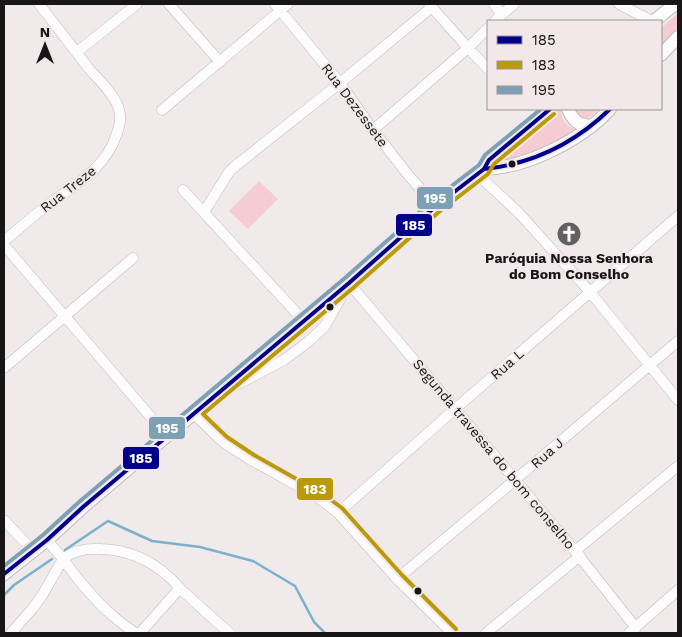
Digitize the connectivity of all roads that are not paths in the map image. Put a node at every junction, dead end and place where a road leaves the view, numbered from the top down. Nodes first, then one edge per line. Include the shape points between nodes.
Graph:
1 (39, 4) edge
2 (137, 4) edge
3 (169, 4) edge
4 (494, 4) edge
5 (514, 4) edge
6 (619, 4) edge
7 (675, 4) edge
8 (430, 5) edge
9 (281, 6) edge
10 (499, 18) edge
11 (651, 20) edge
12 (654, 20) edge
13 (487, 29) edge
14 (678, 37) edge
15 (468, 48) junction
16 (77, 52) junction
17 (662, 54) edge
18 (220, 62) junction
19 (487, 68) edge
20 (340, 83) junction
21 (162, 110) dead end
22 (549, 110) edge
23 (568, 110) edge
24 (609, 110) edge
25 (591, 126) junction
26 (373, 130) junction
27 (481, 172) junction
28 (183, 190) dead end
29 (436, 206) junction
30 (204, 212) junction
31 (678, 216) edge
32 (4, 241) edge
33 (4, 246) edge
34 (133, 258) dead end
35 (349, 283) junction
36 (590, 292) junction
37 (64, 316) junction
38 (304, 321) junction
39 (678, 341) edge
40 (650, 365) junction
41 (4, 368) edge
42 (215, 396) junction
43 (678, 400) edge
44 (455, 409) junction
45 (194, 414) junction
46 (167, 436) junction
47 (678, 466) edge
48 (515, 480) junction
49 (338, 513) junction
50 (4, 520) edge
51 (47, 540) junction
52 (34, 551) junction
53 (578, 554) junction
54 (63, 560) junction
55 (4, 574) edge
56 (397, 579) junction
57 (180, 588) junction
58 (678, 590) edge
59 (633, 631) edge
60 (11, 633) edge
61 (135, 633) edge
62 (140, 633) edge
63 (230, 633) edge
64 (452, 633) edge
65 (486, 633) edge

1 - 16 street, Rua Treze
2 - 16 street
3 - 18 street
4 - 10 street
5 - 10 street
6 - 11 street
7 - 12 main road
8 - 15 street
8 - 20 street
9 - 18 street
9 - 20 street, Rua Dezessete
13 - 15 street
14 - 17 main road
15 - 19 street
15 - 26 street
16 - 32 street, Rua Treze via 117,105 120,124 116,139 104,160 93,171
18 - 21 street
20 - 26 street, Rua Dezessete
20 - 30 street via 234,167
22 - 27 main road via 489,160
23 - 25 main road via 575,121
24 - 25 main road
25 - 27 main road via 571,141 547,152
26 - 29 street, Rua Dezessete
27 - 29 main road
27 - 36 street
28 - 30 street
29 - 35 main road
30 - 38 street
31 - 36 street, Rua L
33 - 37 street
34 - 37 street
35 - 38 main road
35 - 42 street via 325,326 308,342 284,360
35 - 44 street, Segunda travessa do bom conselho
36 - 40 street
36 - 44 street, Rua L
37 - 41 street
37 - 46 street
38 - 42 main road
39 - 40 street, Rua J
40 - 43 street
40 - 48 street, Rua J
42 - 45 main road
44 - 48 street, Segunda travessa do bom conselho
44 - 49 street, Rua L
45 - 46 main road
45 - 49 street via 224,442 314,495
46 - 51 main road
47 - 53 street
48 - 53 street, Segunda travessa do bom conselho
48 - 56 street, Rua J
49 - 56 street
50 - 52 street
51 - 52 main road
51 - 54 street
52 - 55 main road
53 - 59 street, Segunda travessa do bom conselho
53 - 65 street
54 - 57 street via 70,553 81,550 113,549 143,558
54 - 60 street via 43,594
54 - 61 street via 100,604
56 - 64 street
57 - 62 street
57 - 63 street
58 - 59 street

